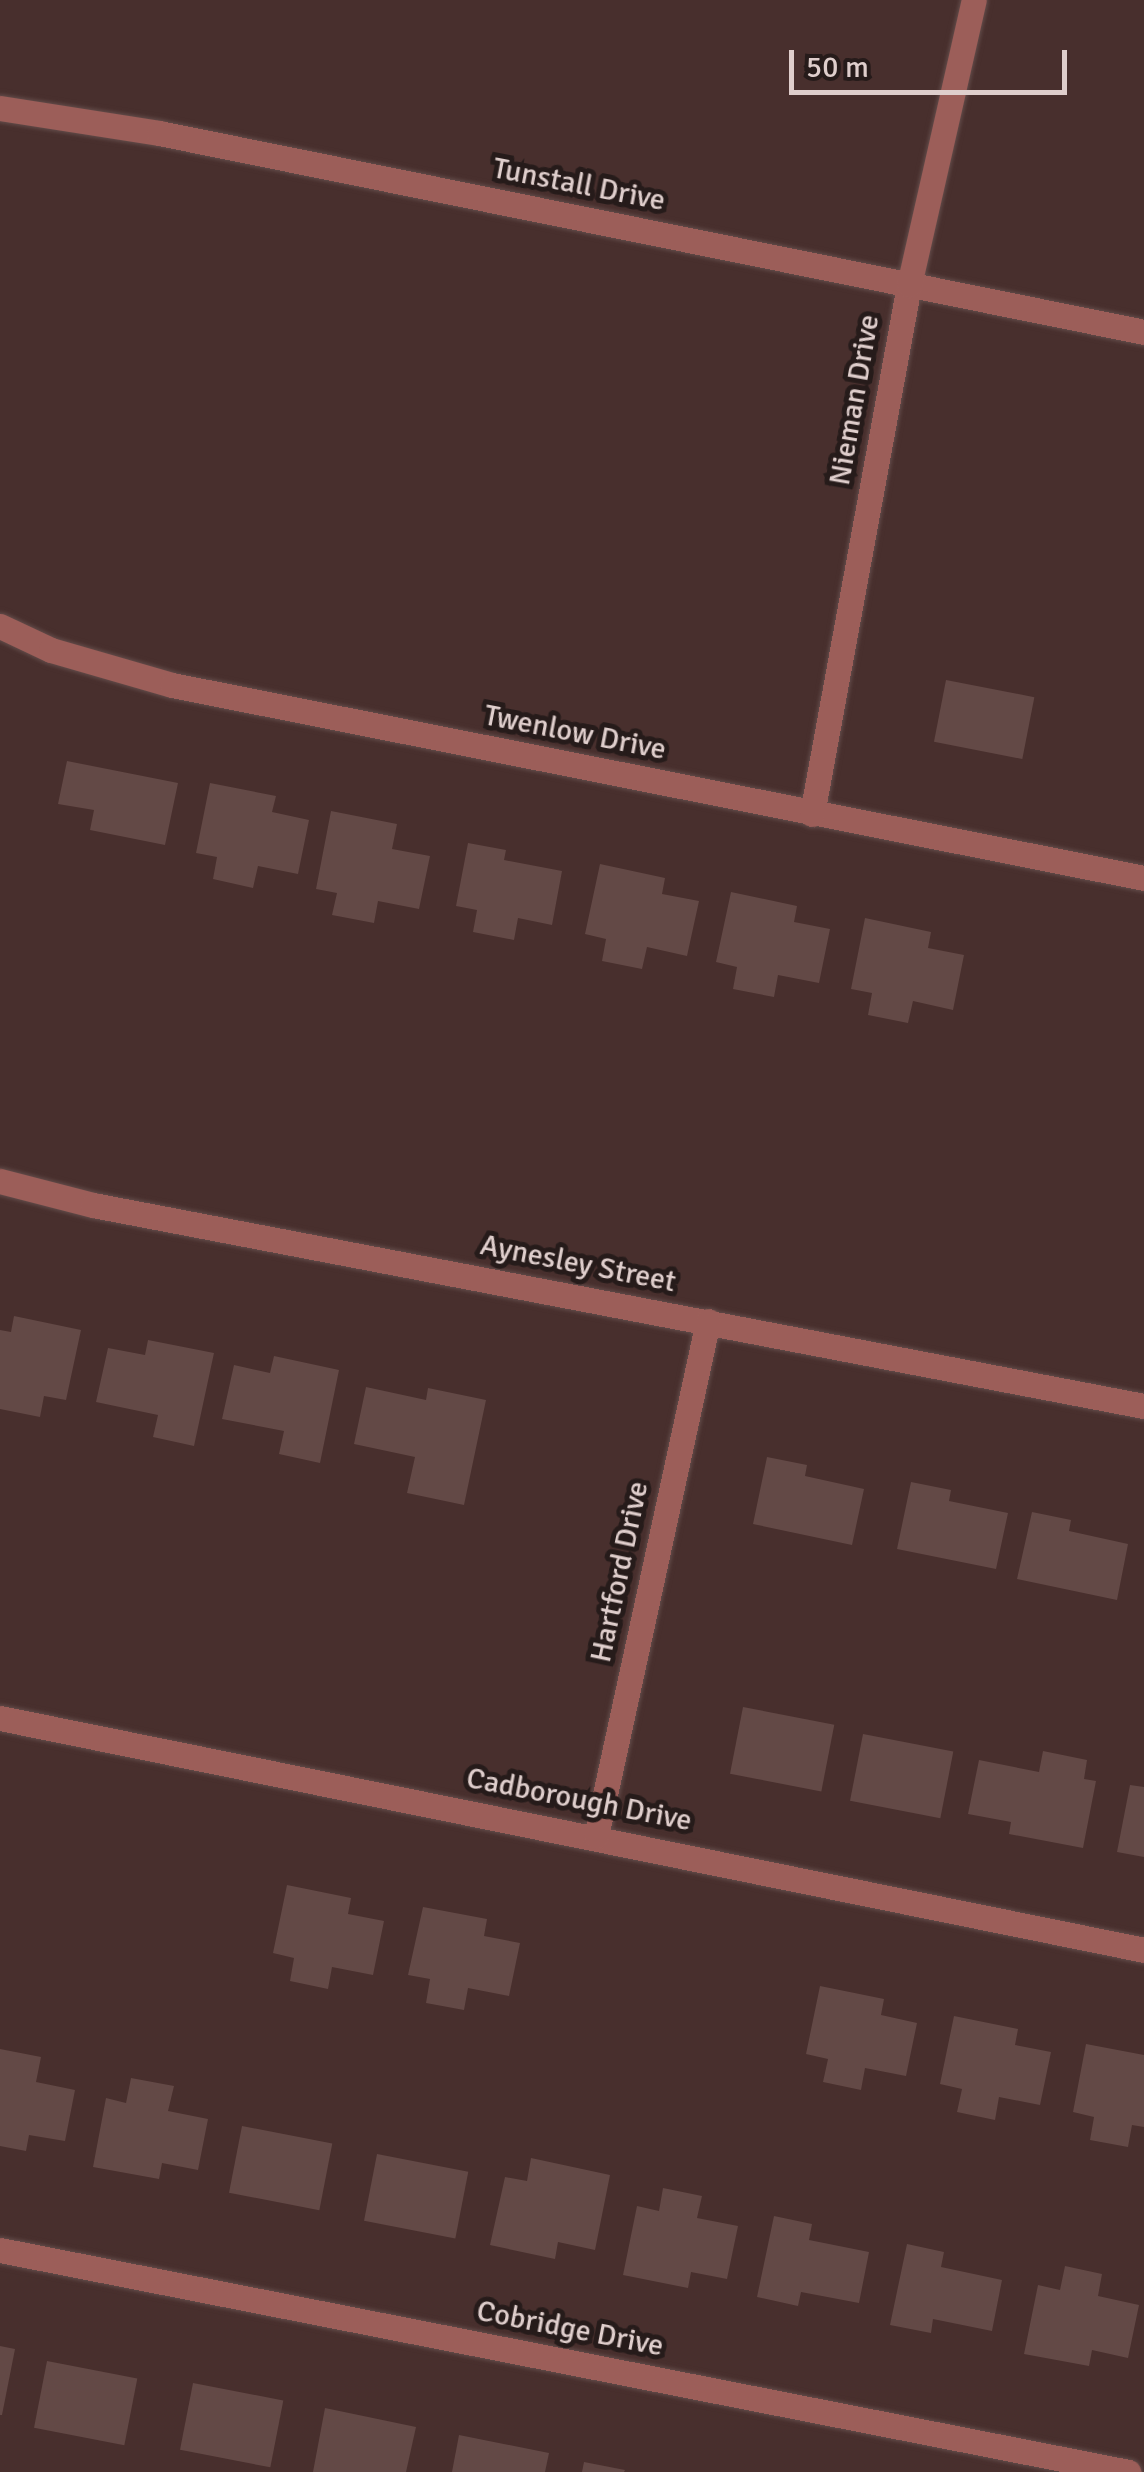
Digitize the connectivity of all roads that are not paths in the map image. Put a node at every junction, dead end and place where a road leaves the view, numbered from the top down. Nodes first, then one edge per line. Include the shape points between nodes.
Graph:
1 (974, 0) edge
2 (0, 108) edge
3 (910, 285) junction
4 (1144, 332) edge
5 (0, 626) edge
6 (812, 814) junction
7 (1144, 878) edge
8 (0, 1181) edge
9 (708, 1321) junction
10 (1144, 1406) edge
11 (0, 1718) edge
12 (596, 1836) junction
13 (1144, 1950) edge
14 (0, 2250) edge
15 (1128, 2472) edge

1 - 3 street, Nieman Drive
2 - 3 street, Tunstall Drive via 160,132
3 - 4 street, Tunstall Drive
3 - 6 street, Nieman Drive
5 - 6 street, Twenlow Drive via 51,650 172,685
6 - 7 street, Twenlow Drive
8 - 9 street, Aynesley Street via 93,1205
9 - 10 street, Aynesley Street
9 - 12 street, Hartford Drive
11 - 12 street, Cadborough Drive
12 - 13 street, Cadborough Drive
14 - 15 street, Cobridge Drive

